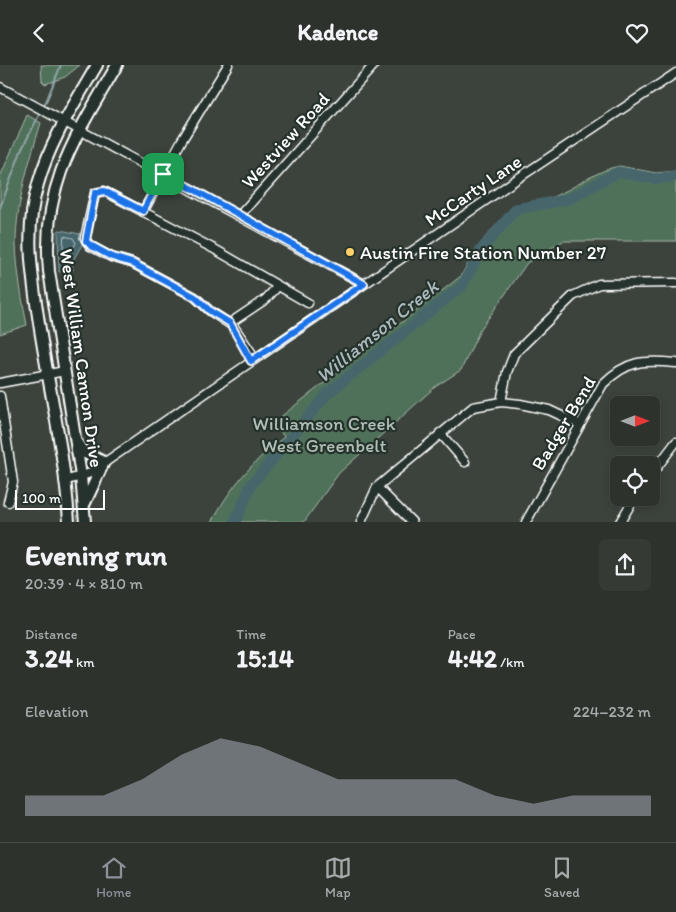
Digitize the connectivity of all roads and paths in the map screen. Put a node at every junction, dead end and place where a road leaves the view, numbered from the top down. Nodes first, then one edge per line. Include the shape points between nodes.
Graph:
1 (97, 65) edge
2 (117, 65) edge
3 (228, 65) edge
4 (374, 65) edge
5 (676, 73) edge
6 (0, 87) edge
7 (65, 121) junction
8 (80, 130) junction
9 (163, 174) junction
10 (145, 213) junction
11 (240, 215) junction
12 (676, 283) edge
13 (364, 284) junction
14 (278, 286) junction
15 (308, 303) dead end
16 (230, 323) junction
17 (253, 360) junction
18 (676, 363) edge
19 (65, 371) junction
20 (47, 373) junction
21 (0, 383) edge
22 (0, 396) edge
23 (502, 402) junction
24 (579, 424) junction
25 (440, 433) junction
26 (75, 439) junction
27 (676, 442) edge
28 (104, 462) junction
29 (465, 462) dead end
30 (660, 463) edge
31 (82, 476) junction
32 (64, 481) junction
33 (377, 487) junction
34 (8, 502) dead end
35 (84, 504) junction
36 (630, 506) edge
37 (68, 522) edge
38 (85, 522) edge
39 (361, 522) edge
40 (412, 522) edge
41 (526, 522) edge
42 (620, 522) edge

1 - 7 main road, West William Cannon Drive
2 - 8 main road, West William Cannon Drive
3 - 9 street
4 - 11 street, Westview Road
5 - 13 street, McCarty Lane
6 - 7 street
7 - 8 street
7 - 20 main road, West William Cannon Drive via 45,161 30,229 30,261
8 - 9 street
8 - 19 main road, West William Cannon Drive via 59,172 47,237 49,271
9 - 10 street
9 - 11 street
10 - 14 street
10 - 16 street via 104,191 98,192 94,196 86,241 195,297
11 - 13 street
12 - 23 street via 599,284 573,297 514,355 507,372
13 - 17 street, McCarty Lane
14 - 15 street
14 - 16 street via 266,299
16 - 17 street
17 - 28 street, McCarty Lane
18 - 24 street, Badger Bend via 650,361 624,367 602,384
19 - 20 street
19 - 26 main road, West William Cannon Drive
20 - 21 street
20 - 32 main road, West William Cannon Drive
22 - 34 street via 14,482
23 - 24 street via 549,410
23 - 25 street via 473,407
24 - 41 street, Badger Bend
25 - 29 street
25 - 33 street
26 - 28 main road via 83,452
26 - 31 main road, West William Cannon Drive
27 - 30 street
28 - 31 street, McCarty Lane
28 - 35 main road
31 - 32 street, McCarty Lane
31 - 35 main road, West William Cannon Drive
32 - 37 main road, West William Cannon Drive
33 - 39 street
33 - 40 street
35 - 38 main road, West William Cannon Drive
36 - 42 street

